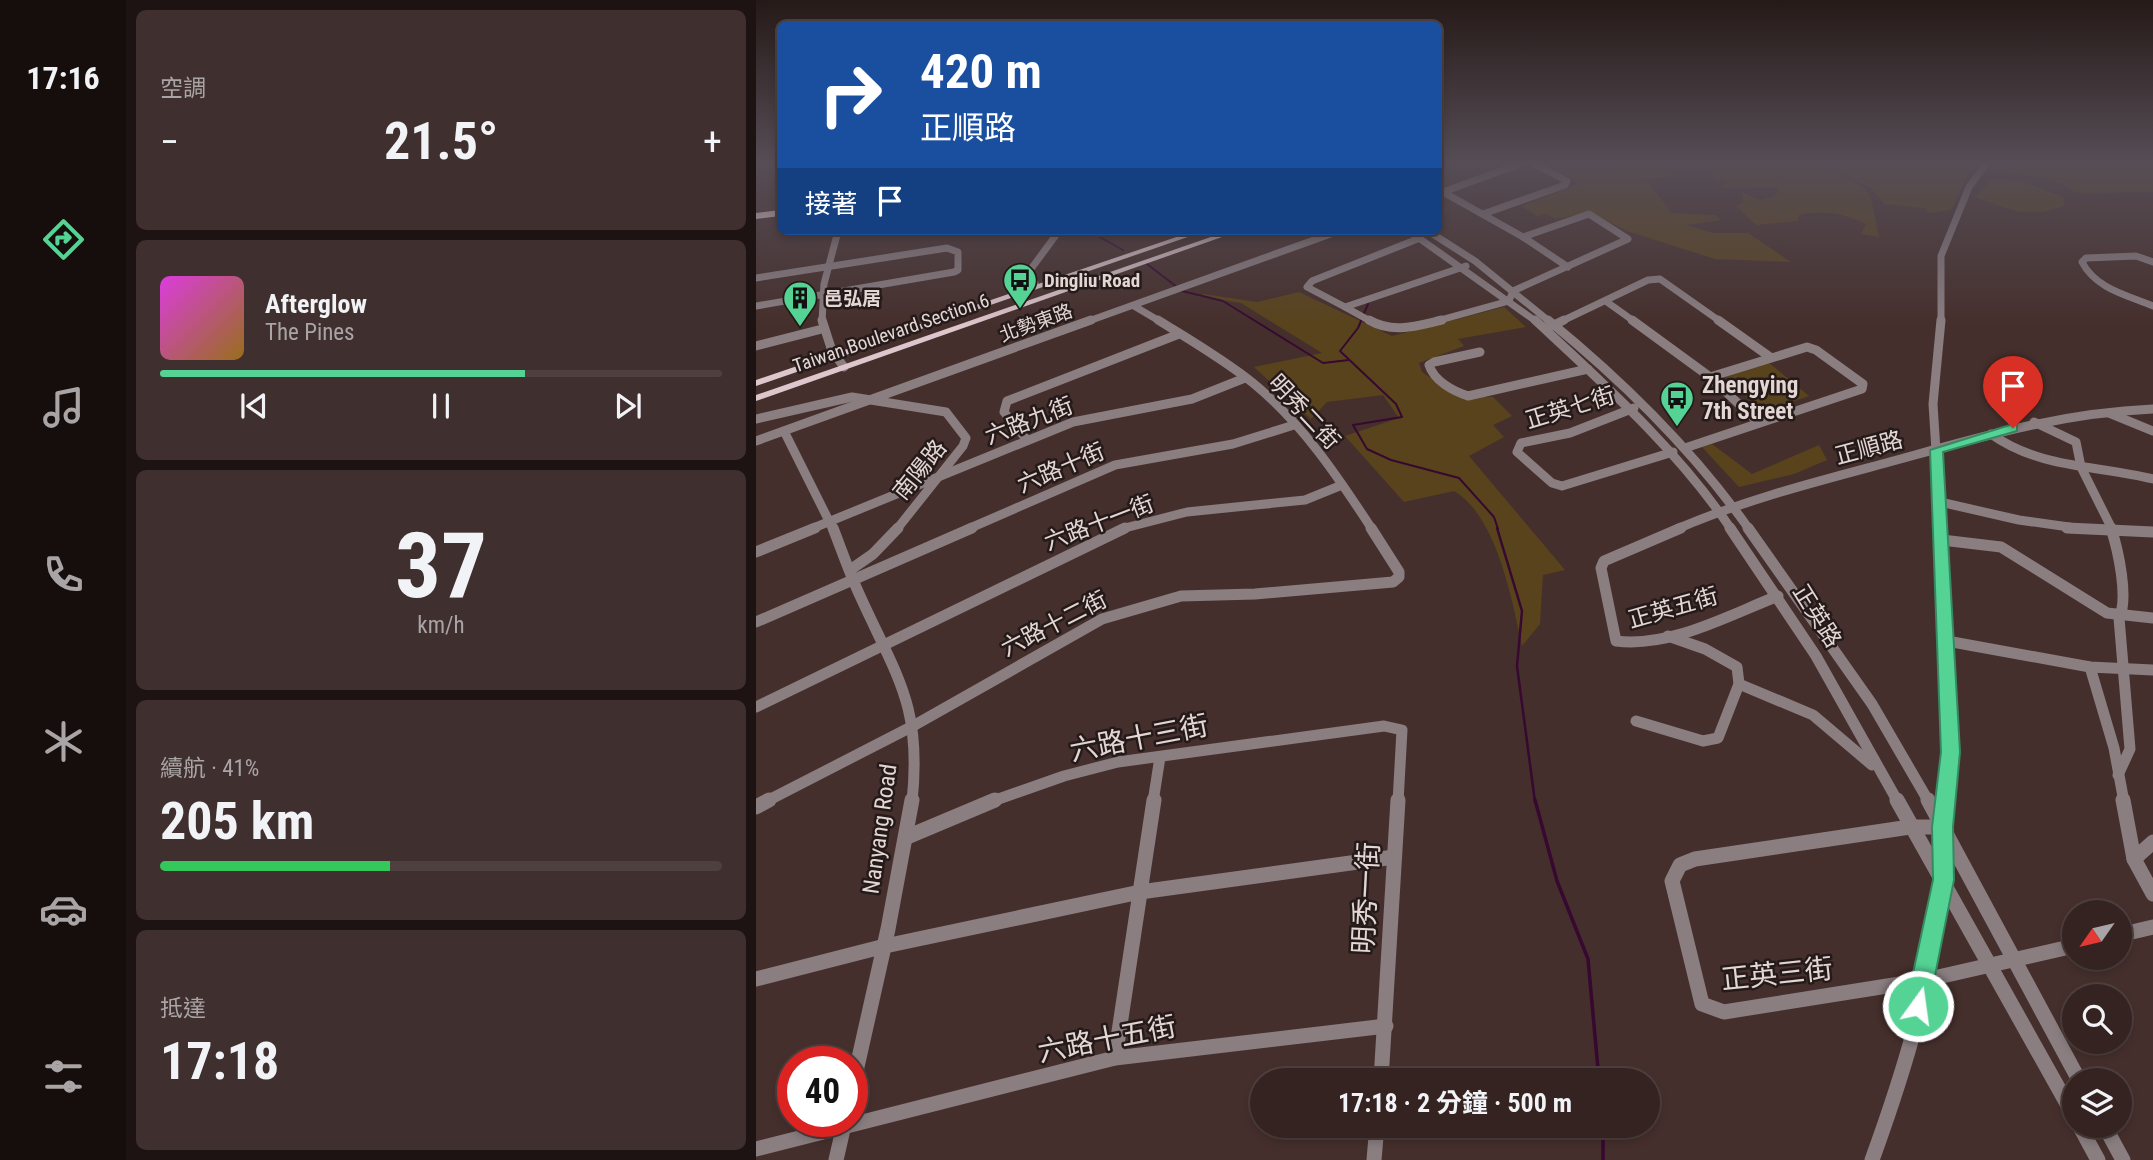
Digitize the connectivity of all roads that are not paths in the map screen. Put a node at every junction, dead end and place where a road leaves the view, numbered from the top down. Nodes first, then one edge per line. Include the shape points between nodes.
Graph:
1 (1490, 218) edge
2 (1571, 218) edge
3 (1594, 218) edge
4 (1956, 218) edge
5 (837, 235) edge
6 (1056, 235) edge
7 (1176, 235) edge
8 (1190, 235) edge
9 (1205, 235) edge
10 (1223, 235) edge
11 (1328, 235) edge
12 (1415, 235) edge
13 (1434, 235) edge
14 (1523, 237) junction
15 (1420, 238) junction
16 (1475, 261) junction
17 (2153, 262) edge
18 (829, 266) junction
19 (1464, 267) junction
20 (1568, 267) junction
21 (756, 278) edge
22 (1035, 284) junction
23 (1513, 291) junction
24 (820, 295) junction
25 (1509, 300) junction
26 (1608, 302) junction
27 (759, 305) edge
28 (1134, 306) junction
29 (2153, 306) edge
30 (1345, 307) junction
31 (757, 316) edge
32 (1555, 326) junction
33 (1544, 329) junction
34 (822, 330) junction
35 (1180, 334) junction
36 (756, 346) edge
37 (1480, 352) dead end
38 (1770, 357) junction
39 (837, 359) junction
40 (1588, 369) junction
41 (756, 376) edge
42 (1710, 377) junction
43 (1245, 378) junction
44 (756, 383) edge
45 (756, 390) edge
46 (756, 398) edge
47 (870, 400) junction
48 (1644, 405) junction
49 (2153, 409) edge
50 (1630, 410) junction
51 (2107, 411) junction
52 (756, 419) edge
53 (2034, 422) junction
54 (1759, 423) junction
55 (1294, 425) junction
56 (2153, 430) edge
57 (784, 431) junction
58 (1991, 434) junction
59 (1027, 440) junction
60 (756, 442) edge
61 (1685, 448) junction
62 (1936, 450) junction
63 (1673, 452) junction
64 (2081, 467) junction
65 (939, 477) junction
66 (2153, 479) edge
67 (1342, 485) junction
68 (1940, 502) junction
69 (1727, 508) junction
70 (833, 522) junction
71 (2153, 532) edge
72 (2113, 533) junction
73 (1942, 540) junction
74 (756, 552) edge
75 (852, 575) junction
76 (1393, 582) joint
77 (1778, 596) junction
78 (2119, 618) junction
79 (2153, 618) edge
80 (756, 622) edge
81 (1668, 636) junction
82 (1947, 641) junction
83 (883, 643) junction
84 (2090, 667) junction
85 (2124, 669) junction
86 (2153, 670) edge
87 (1739, 684) junction
88 (756, 707) edge
89 (1636, 721) dead end
90 (1391, 725) joint
91 (913, 726) junction
92 (1160, 757) junction
93 (2118, 775) junction
94 (756, 807) edge
95 (1910, 827) junction
96 (1942, 827) junction
97 (907, 838) junction
98 (2153, 842) edge
99 (1394, 858) junction
100 (2134, 859) junction
101 (1943, 880) junction
102 (1140, 892) junction
103 (2153, 894) edge
104 (2153, 927) edge
105 (2132, 932) edge
106 (885, 946) junction
107 (2062, 949) edge
108 (2014, 961) junction
109 (1989, 966) junction
110 (756, 979) edge
111 (1925, 980) junction
112 (1385, 1026) junction
113 (862, 1046) edge
114 (1115, 1058) junction
115 (1382, 1068) edge
116 (2072, 1068) edge
117 (2062, 1095) edge
118 (868, 1119) edge
119 (800, 1137) edge
120 (841, 1137) edge
121 (1376, 1138) edge
122 (2086, 1138) edge
123 (2111, 1138) edge
124 (756, 1149) edge
125 (836, 1160) edge
126 (1374, 1160) edge
127 (1872, 1160) edge
128 (2098, 1160) edge
129 (2123, 1160) edge

1 - 14 street
2 - 14 street
3 - 20 street via 1628,239
4 - 62 street via 1941,256 1941,338 1933,404
5 - 18 street
6 - 22 street via 1028,273
7 - 22 main road, Taiwan Boulevard Section 6
8 - 39 main road, Taiwan Boulevard Section 6
9 - 39 main road, Taiwan Boulevard Section 6
10 - 39 main road, Taiwan Boulevard Section 6
11 - 28 street, 北勢東路
12 - 15 street, 正英路
13 - 16 street, 正英路
14 - 20 street
15 - 19 street, 正英路
15 - 30 street via 1308,283 1307,287
16 - 19 street
16 - 23 street, 正英路
17 - 29 street via 2136,256 2086,258 2082,262 2086,274 2098,282
18 - 21 street
18 - 24 street
18 - 24 street via 947,248 958,251 958,270 954,272
19 - 25 street, 正英路
19 - 30 street
20 - 23 street
22 - 39 main road, Taiwan Boulevard Section 6
23 - 25 street
23 - 32 street, 正英路
24 - 27 street
24 - 34 street
25 - 30 street via 1400,329 1379,326
25 - 33 street, 正英路
26 - 32 street
26 - 38 street via 1648,280 1660,279
26 - 42 street
27 - 31 street
28 - 35 street, 明秀二街
28 - 47 street, 北勢東路
32 - 33 street
32 - 48 street, 正英路
33 - 40 street, 正英路
34 - 36 street
34 - 39 street
35 - 43 street, 明秀二街
35 - 59 street via 1007,401 1004,412
37 - 40 street via 1434,362 1430,370 1451,390 1468,396
38 - 42 street
38 - 54 street via 1807,347 1863,384 1862,389
39 - 41 main road, Taiwan Boulevard Section 6
39 - 44 main road, Taiwan Boulevard Section 6
39 - 45 main road, Taiwan Boulevard Section 6
39 - 46 main road, Taiwan Boulevard Section 6
40 - 50 street, 正英路
42 - 54 street
43 - 55 street, 明秀二街
43 - 59 street, 六路九街 via 1192,399 1073,422
47 - 52 street via 852,397
47 - 57 street, 北勢東路
47 - 65 street, 南陽路 via 946,412 966,438 962,453
48 - 50 street, 正英七街
48 - 61 street, 正英路
49 - 51 street, 正順路
50 - 63 street, 正英路
50 - 63 street, 正英七街 via 1570,433 1521,443 1517,452 1552,483 1562,486
51 - 53 street, 正順路
51 - 56 street
53 - 58 street, 正順路
53 - 64 street via 2076,442
54 - 61 street
55 - 67 street, 明秀二街
55 - 75 street, 六路十街 via 1233,444 1115,466
57 - 60 street, 北勢東路
57 - 70 street, Nanyang Road
58 - 62 street, 正順路
58 - 64 street via 2024,455
59 - 65 street, 六路九街
61 - 69 street, 正英路
62 - 68 street
62 - 69 street, 正順路
63 - 69 street, 正英路
64 - 66 street
64 - 72 street
65 - 70 street, 六路九街
65 - 75 street, 南陽路
67 - 76 street, 明秀二街 via 1399,572
67 - 83 street, 六路十一街 via 1305,500 1187,512 1129,526
68 - 72 street via 1999,518
68 - 73 street
69 - 77 street, 正英路
69 - 81 street, 正英五街 via 1604,561 1601,568 1616,641 1628,645
69 - 96 street, 正英路 via 1871,704
70 - 74 street, 六路九街
70 - 75 street, Nanyang Road
71 - 72 street
72 - 78 street via 2124,608
73 - 78 street via 2001,547 2100,611
73 - 82 street
75 - 80 street
75 - 83 street, Nanyang Road
76 - 91 street, 六路十二街 via 1153,601 1102,619
77 - 81 street, 正英五街
77 - 95 street, 正英路
78 - 79 street
78 - 85 street
81 - 87 street via 1728,660 1737,667
82 - 84 street
82 - 96 street via 1951,752
83 - 88 street, 六路十一街
83 - 91 street, Nanyang Road
84 - 85 street
84 - 93 street
85 - 86 street
85 - 93 street via 2130,748
87 - 89 street via 1718,738 1703,741
87 - 95 street via 1813,715 1872,765
90 - 92 street, 六路十三街 via 1197,748
90 - 99 street, 明秀一街 via 1402,730
91 - 94 street, 六路十二街
91 - 97 street, Nanyang Road
92 - 97 street, 六路十三街 via 1118,762 1007,794
92 - 102 street
93 - 100 street
95 - 96 street, 正英三街
95 - 101 street, 正英路
95 - 111 street, 正英三街 via 1695,859 1680,865 1672,881 1702,1004 1724,1012
96 - 101 street
96 - 108 street, 正英路
97 - 106 street, Nanyang Road
98 - 100 street
99 - 102 street
99 - 112 street, 明秀一街
100 - 103 street
101 - 109 street, 正英路
101 - 111 street
102 - 106 street
102 - 114 street
104 - 105 street
106 - 110 street
106 - 113 street, Nanyang Road
107 - 108 street, 正英三街
108 - 109 street, 正英三街
108 - 116 street, 正英路
109 - 111 street, 正英三街
109 - 117 street, 正英路
111 - 127 street
112 - 114 street, 六路十五街
112 - 115 street, 明秀一街
114 - 118 street, 六路十五街
119 - 124 street, 六路十五街
120 - 125 street
121 - 126 street
122 - 128 street
123 - 129 street

